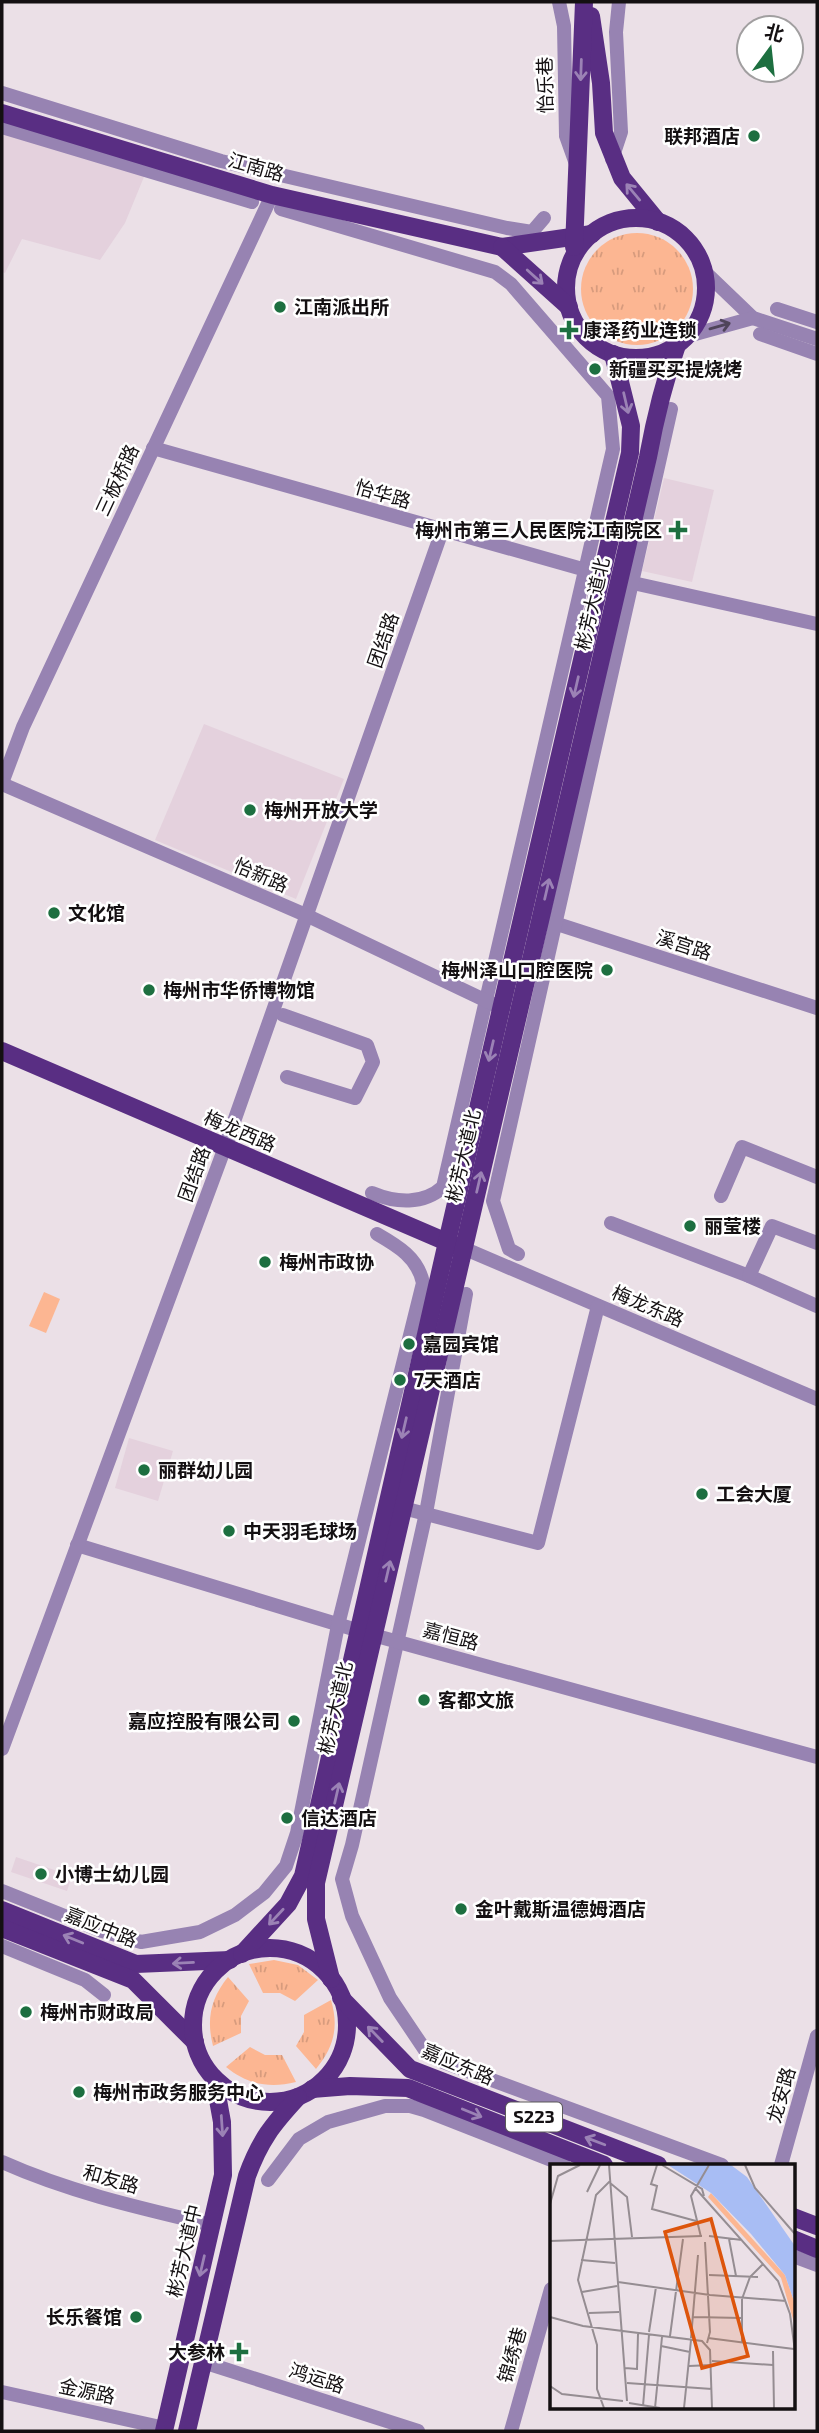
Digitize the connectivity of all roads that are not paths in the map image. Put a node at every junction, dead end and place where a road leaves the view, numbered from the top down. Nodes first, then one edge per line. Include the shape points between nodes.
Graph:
1 (559, 2) edge
2 (587, 2) edge
3 (619, 2) edge
4 (2, 93) edge
5 (2, 113) edge
6 (2, 127) edge
7 (612, 159) junction
8 (577, 166) junction
9 (252, 202) dead end
10 (276, 202) junction
11 (544, 218) dead end
12 (658, 222) junction
13 (583, 235) junction
14 (502, 247) junction
15 (704, 271) junction
16 (569, 307) junction
17 (777, 309) dead end
18 (753, 318) junction
19 (817, 322) edge
20 (760, 334) dead end
21 (817, 339) edge
22 (682, 340) junction
23 (613, 354) junction
24 (817, 354) edge
25 (671, 409) dead end
26 (153, 448) junction
27 (442, 531) junction
28 (610, 577) junction
29 (817, 624) edge
30 (2, 783) edge
31 (308, 916) junction
32 (547, 921) junction
33 (494, 1005) junction
34 (817, 1008) edge
35 (283, 1015) dead end
36 (2, 1051) edge
37 (287, 1077) dead end
38 (225, 1147) junction
39 (817, 1177) edge
40 (372, 1194) dead end
41 (720, 1196) dead end
42 (611, 1223) dead end
43 (377, 1234) dead end
44 (817, 1243) edge
45 (455, 1245) junction
46 (518, 1254) dead end
47 (749, 1276) junction
48 (466, 1294) dead end
49 (598, 1306) junction
50 (817, 1306) edge
51 (817, 1399) edge
52 (403, 1508) junction
53 (426, 1513) junction
54 (77, 1545) junction
55 (338, 1625) junction
56 (366, 1632) junction
57 (397, 1641) junction
58 (2, 1749) edge
59 (817, 1757) edge
60 (2, 1891) edge
61 (2, 1910) edge
62 (2, 1928) edge
63 (2, 1946) edge
64 (236, 1957) junction
65 (331, 1979) junction
66 (104, 1995) dead end
67 (341, 1998) junction
68 (817, 2036) edge
69 (195, 2042) junction
70 (214, 2078) junction
71 (305, 2093) junction
72 (2, 2162) edge
73 (593, 2163) edge
74 (562, 2164) edge
75 (655, 2164) edge
76 (719, 2164) edge
77 (781, 2164) edge
78 (268, 2180) dead end
79 (794, 2217) edge
80 (212, 2225) junction
81 (817, 2226) edge
82 (794, 2239) edge
83 (817, 2249) edge
84 (794, 2256) edge
85 (817, 2265) edge
86 (550, 2293) edge
87 (203, 2362) junction
88 (2, 2392) edge
89 (164, 2429) edge
90 (187, 2431) edge
91 (418, 2431) edge
92 (511, 2431) edge

1 - 8 street, 怡乐巷 via 564,26 565,136
2 - 7 main road via 604,133
2 -> 8 main road
3 - 7 street via 621,132
4 - 11 street via 221,161 507,228 532,232
5 - 10 main road, 江南路
6 - 9 street
12 -> 7 main road
8 - 13 main road
10 - 14 main road, 江南路
10 - 26 street, 三板桥路
10 - 28 street via 495,272 511,284 608,396 613,449
12 - 13 main road via 630,218
12 - 15 main road via 692,246
13 - 14 main road, 江南路
13 - 16 main road via 566,281
14 -> 16 main road, 江南路
15 - 18 street
15 - 22 main road via 702,312
16 - 23 main road via 590,341
17 - 19 street
18 - 21 street
22 -> 18 street
20 - 24 street
22 - 23 main road via 653,356
22 - 28 main road, 彬芳大道北 via 664,380
23 -> 28 main road, 彬芳大道北 via 631,426
25 - 28 street
26 - 27 street, 怡华路
26 - 30 street, 三板桥路 via 23,727
27 - 28 street, 怡华路
27 - 31 street, 团结路
28 - 29 street, 怡华路
28 - 32 main road, 彬芳大道北
28 - 33 main road, 彬芳大道北
30 - 31 street, 怡新路
31 - 33 street, 怡新路
31 - 38 street, 团结路
32 - 34 street, 溪宫路
45 -> 32 main road, 彬芳大道北
32 - 46 street via 493,1201 509,1249
33 - 40 street via 443,1187 432,1197 403,1201
33 -> 45 main road, 彬芳大道北
35 - 37 street via 367,1045 373,1062 355,1098
36 - 38 main road, 梅龙西路
38 - 45 main road, 梅龙西路
38 - 54 street, 团结路
39 - 41 street via 741,1147
42 - 47 street
43 - 55 street via 420,1268 423,1283
44 - 47 street via 772,1226
45 - 49 street, 梅龙东路
45 - 52 main road, 彬芳大道北
45 -> 56 main road, 彬芳大道北
47 - 50 street
48 - 53 street
49 - 51 street, 梅龙东路
49 - 53 street via 538,1542
52 - 53 street
56 -> 52 main road, 彬芳大道北
53 - 57 street
54 - 55 street, 嘉恒路
54 - 58 street, 团结路
55 - 56 street, 嘉恒路
55 - 60 street via 297,1833 286,1866 264,1893 235,1915 200,1932 141,1942
56 - 57 street, 嘉恒路
56 -> 64 main road, 彬芳大道北 via 303,1876 288,1904
65 -> 56 main road, 彬芳大道北 via 316,1919 316,1883
57 - 59 street, 嘉恒路
57 - 76 street via 342,1879 352,1916 390,1998 425,2050 443,2062
64 -> 61 main road, 嘉应中路 / S223 via 136,1964
62 - 69 main road, 嘉应中路 / S223 via 133,1980
63 - 66 street via 85,1980
64 - 65 main road, S223 via 270,1949 291,1952 310,1960
64 - 69 main road via 218,1968 202,1989 193,2015
65 - 67 main road, S223
67 - 71 main road via 347,2024 341,2054 334,2068
75 -> 67 main road, 嘉应东路 / S223 via 410,2069
68 - 77 street, 龙安路
69 - 70 main road, S223
70 - 71 main road, S223 via 253,2100 283,2101
70 -> 80 main road, 彬芳大道中 via 222,2122 223,2175
71 -> 73 main road, 嘉应东路 / S223 via 351,2086 408,2088
71 - 87 main road via 270,2127 256,2152
72 - 80 street, 和友路 via 109,2201
74 - 78 street via 424,2110 385,2106 328,2122 299,2139
79 - 81 main road
80 -> 89 main road, 彬芳大道中
82 - 83 main road
84 - 85 street
86 - 92 street, 锦绣巷
87 - 90 main road
87 - 91 street, 鸿运路
88 - 89 street, 金源路

